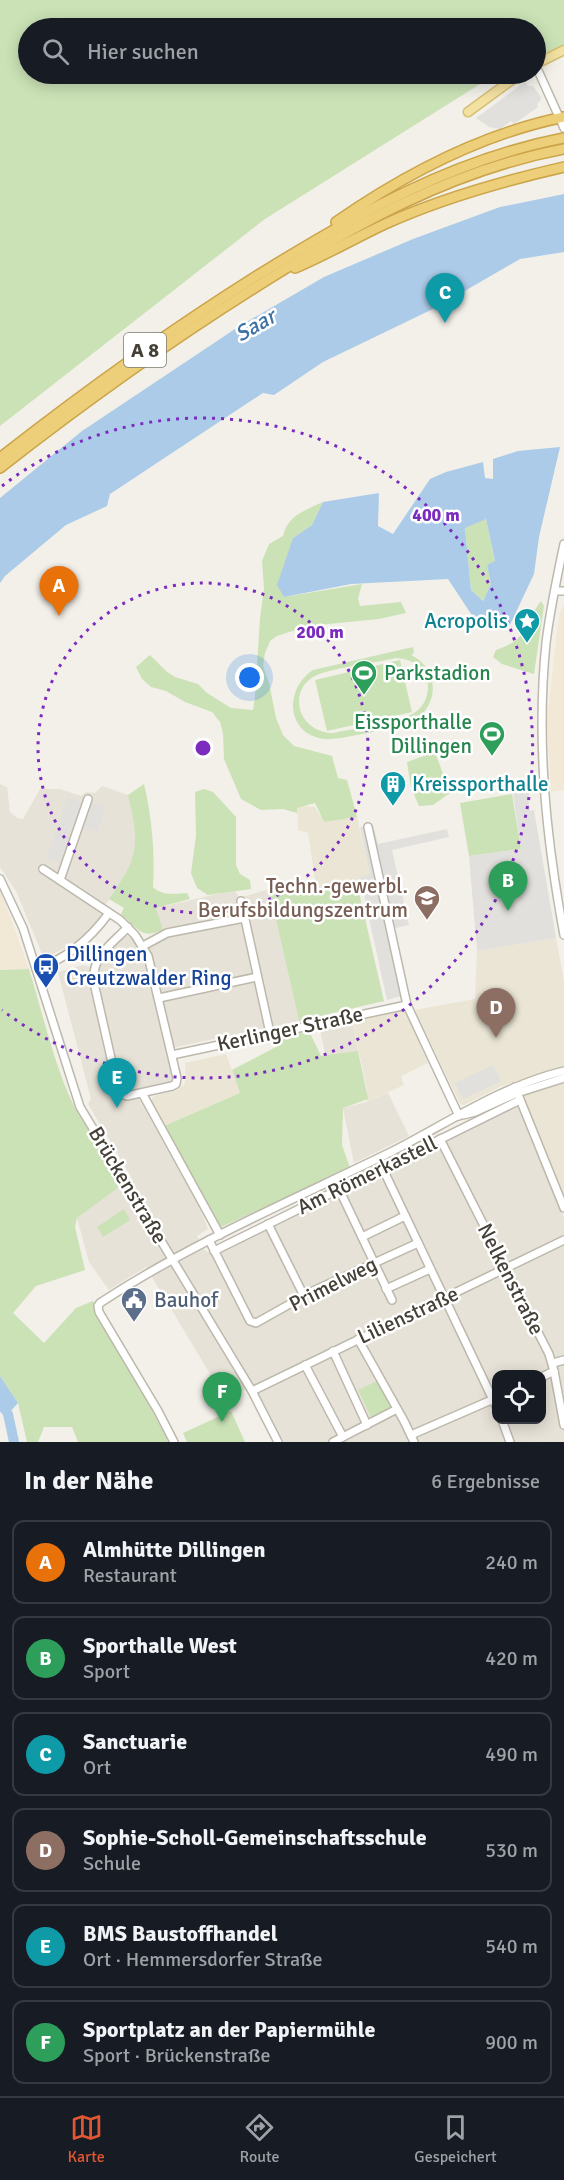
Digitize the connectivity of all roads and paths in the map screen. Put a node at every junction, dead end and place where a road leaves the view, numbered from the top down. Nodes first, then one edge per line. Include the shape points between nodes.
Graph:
1 (564, 50) edge
2 (546, 60) edge
3 (506, 84) edge
4 (546, 84) edge
5 (468, 112) dead end
6 (562, 117) edge
7 (564, 128) edge
8 (564, 138) edge
9 (564, 149) edge
10 (564, 167) edge
11 (298, 250) junction
12 (270, 278) junction
13 (0, 458) edge
14 (0, 468) edge
15 (564, 544) edge
16 (555, 591) junction
17 (564, 591) edge
18 (88, 800) dead end
19 (368, 826) dead end
20 (43, 869) dead end
21 (0, 879) edge
22 (60, 880) junction
23 (241, 901) dead end
24 (109, 913) junction
25 (244, 918) junction
26 (128, 927) junction
27 (564, 935) edge
28 (143, 946) junction
29 (36, 969) junction
30 (257, 977) junction
31 (159, 998) junction
32 (407, 1005) junction
33 (270, 1033) junction
34 (172, 1055) junction
35 (564, 1071) edge
36 (564, 1078) edge
37 (142, 1093) junction
38 (517, 1093) junction
39 (460, 1115) junction
40 (440, 1139) junction
41 (382, 1167) junction
42 (339, 1189) junction
43 (564, 1208) edge
44 (405, 1216) junction
45 (268, 1224) junction
46 (220, 1235) junction
47 (362, 1237) junction
48 (209, 1240) junction
49 (564, 1240) edge
50 (418, 1243) junction
51 (214, 1251) junction
52 (172, 1258) junction
53 (374, 1263) junction
54 (430, 1269) junction
55 (506, 1269) junction
56 (386, 1289) junction
57 (304, 1296) junction
58 (445, 1298) junction
59 (392, 1300) dead end
60 (358, 1339) junction
61 (333, 1351) junction
62 (564, 1360) edge
63 (305, 1365) junction
64 (553, 1367) junction
65 (546, 1373) edge
66 (252, 1391) junction
67 (492, 1393) edge
68 (492, 1403) edge
69 (397, 1409) junction
70 (504, 1424) edge
71 (367, 1425) junction
72 (564, 1425) edge
73 (343, 1437) junction
74 (412, 1438) edge
75 (174, 1442) edge
76 (278, 1442) edge
77 (333, 1442) edge
78 (511, 1442) edge

1 - 2 main road
3 - 5 main road
4 - 6 street
6 - 7 street
6 - 11 highway via 488,139 430,165 351,211
8 - 11 highway, A 8 via 457,169 381,203
9 - 12 highway, A 8 via 492,167 429,191 369,219
10 - 12 highway via 439,203
11 - 13 highway, A 8 via 172,331
12 - 14 highway, A 8 via 103,390
15 - 16 street
16 - 17 street
16 - 27 street via 546,651 542,747 547,819
18 - 22 street
19 - 32 street
20 - 22 street
21 - 29 street, Brückenstraße via 23,928
22 - 24 street
23 - 25 street
24 - 26 street
24 - 29 street via 94,933 72,951
25 - 28 street via 167,933
25 - 30 street
26 - 28 street
26 - 37 street via 99,957 93,974 120,1094
28 - 31 street
29 - 52 street, Brückenstraße via 80,1107
30 - 31 street
30 - 33 street
31 - 34 street
32 - 33 street, Kerlinger Straße
32 - 39 street
33 - 34 street, Kerlinger Straße
34 - 37 street via 176,1084
35 - 38 street
36 - 38 street
37 - 46 street
38 - 39 street
38 - 40 street, Am Römerkastell
38 - 43 street
39 - 46 street
40 - 41 street, Am Römerkastell
40 - 55 street, Nelkenstraße
41 - 42 street, Am Römerkastell
41 - 44 street
42 - 45 street, Am Römerkastell
42 - 47 street
44 - 47 street
44 - 50 street
45 - 51 street, Am Römerkastell
45 - 57 street
46 - 48 street
47 - 53 street
48 - 51 street
48 - 52 street
49 - 55 street, Lilienstraße
50 - 53 street, Primelweg
50 - 54 street
51 - 57 street, Primelweg via 250,1321 256,1323
52 - 66 street, Brückenstraße
52 - 75 street via 98,1305
53 - 56 street
53 - 57 street, Primelweg
54 - 56 street
54 - 58 street
55 - 58 street, Lilienstraße
55 - 64 street, Nelkenstraße
56 - 59 street
58 - 60 street, Lilienstraße
58 - 67 street
60 - 61 street, Lilienstraße
60 - 69 street
61 - 63 street, Lilienstraße
61 - 71 street
62 - 64 street
63 - 66 street, Lilienstraße
63 - 73 street
64 - 65 street
64 - 72 street, Nelkenstraße
66 - 76 street, Brückenstraße
68 - 74 street
69 - 71 street
69 - 74 street
70 - 78 street
71 - 73 street
73 - 77 street

